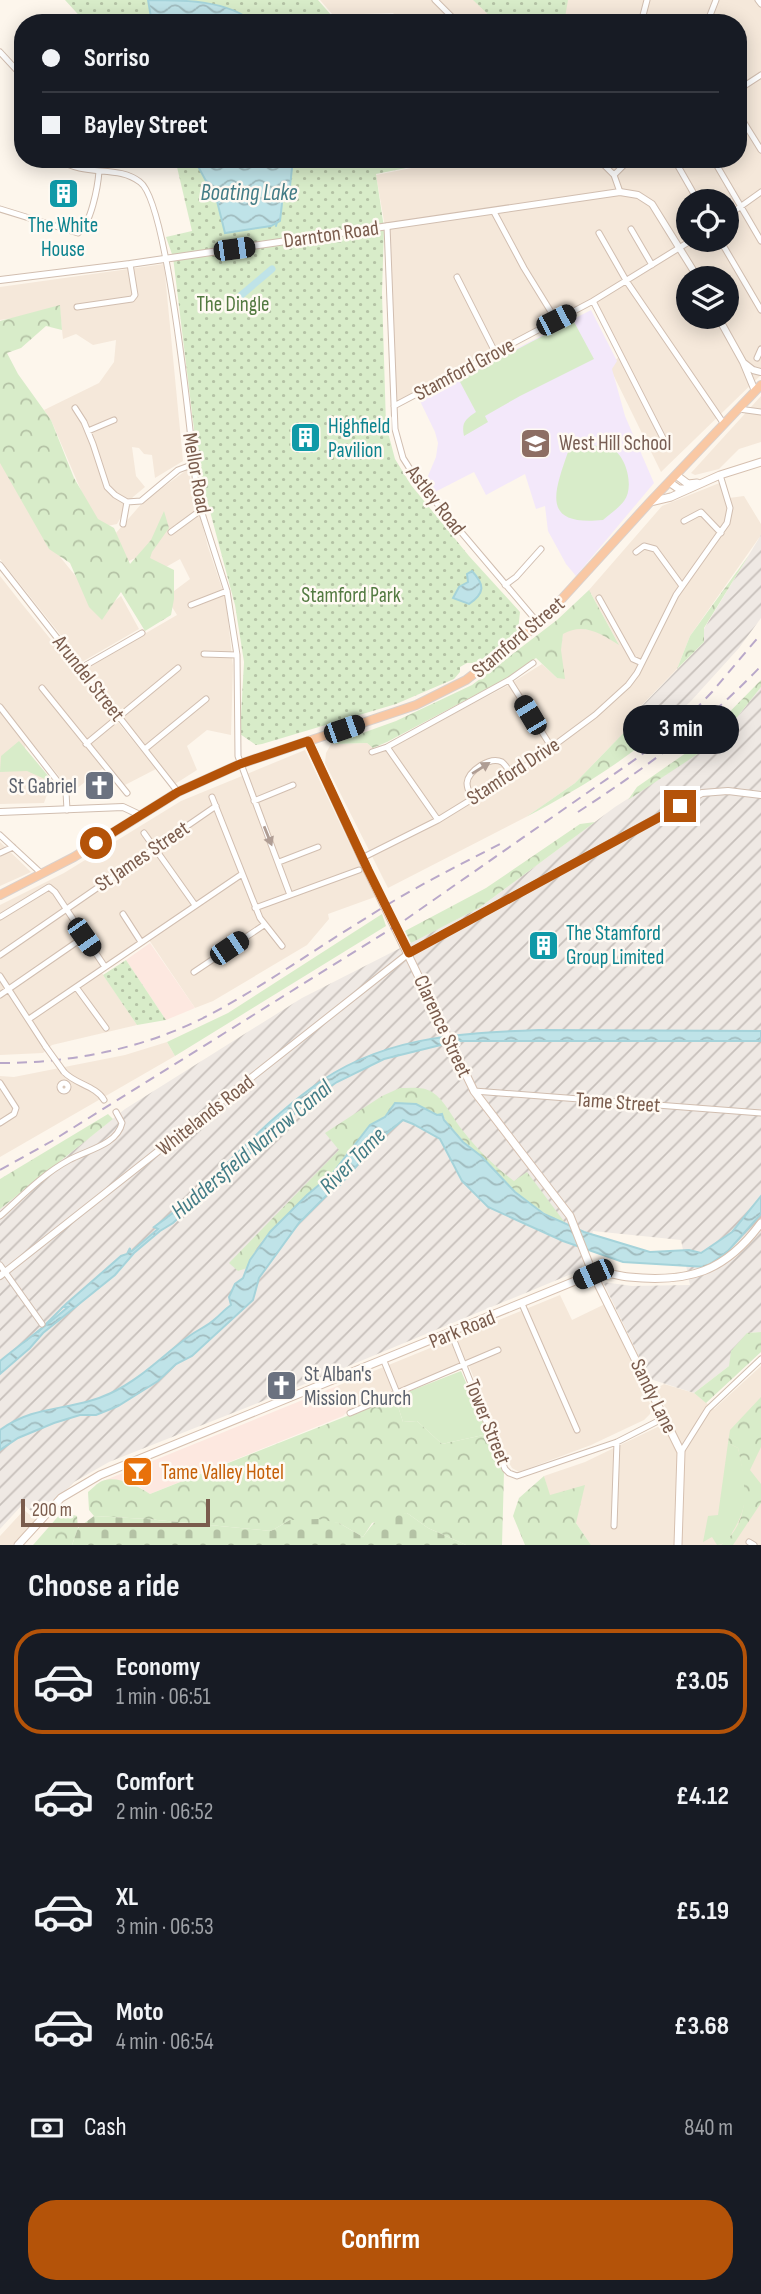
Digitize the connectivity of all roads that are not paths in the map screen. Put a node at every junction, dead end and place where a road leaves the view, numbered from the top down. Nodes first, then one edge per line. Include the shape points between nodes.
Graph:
1 (435, 0) edge
2 (449, 14) edge
3 (0, 52) edge
4 (14, 67) edge
5 (747, 127) edge
6 (761, 150) edge
7 (75, 168) edge
8 (608, 168) edge
9 (620, 168) edge
10 (679, 168) edge
11 (718, 168) edge
12 (100, 171) junction
13 (614, 174) junction
14 (691, 189) edge
15 (620, 192) junction
16 (761, 192) edge
17 (741, 206) junction
18 (0, 209) edge
19 (494, 212) junction
20 (387, 226) junction
21 (631, 229) dead end
22 (599, 233) dead end
23 (761, 241) edge
24 (676, 242) edge
25 (676, 250) edge
26 (727, 252) edge
27 (167, 257) junction
28 (130, 264) junction
29 (652, 265) junction
30 (457, 277) dead end
31 (0, 280) edge
32 (627, 282) junction
33 (593, 301) junction
34 (77, 307) dead end
35 (761, 310) edge
36 (556, 320) junction
37 (725, 329) edge
38 (761, 349) edge
39 (495, 352) junction
40 (757, 358) dead end
41 (743, 362) junction
42 (761, 372) edge
43 (758, 388) edge
44 (394, 406) junction
45 (75, 408) dead end
46 (739, 409) junction
47 (761, 412) edge
48 (114, 420) dead end
49 (724, 424) junction
50 (88, 431) junction
51 (664, 440) dead end
52 (761, 462) edge
53 (194, 464) junction
54 (720, 475) junction
55 (672, 479) junction
56 (701, 483) junction
57 (689, 489) junction
58 (127, 502) junction
59 (650, 502) junction
60 (201, 510) junction
61 (684, 511) dead end
62 (123, 524) dead end
63 (171, 532) dead end
64 (721, 533) junction
65 (541, 549) dead end
66 (636, 552) dead end
67 (0, 565) edge
68 (506, 585) junction
69 (682, 586) junction
70 (227, 591) junction
71 (599, 598) dead end
72 (191, 605) dead end
73 (539, 624) junction
74 (142, 633) dead end
75 (204, 654) dead end
76 (237, 655) junction
77 (533, 663) dead end
78 (642, 663) junction
79 (81, 668) junction
80 (178, 668) dead end
81 (509, 680) junction
82 (42, 688) dead end
83 (206, 699) dead end
84 (0, 707) edge
85 (120, 717) junction
86 (308, 741) junction
87 (86, 744) junction
88 (387, 747) junction
89 (552, 748) junction
90 (145, 749) junction
91 (372, 752) dead end
92 (240, 764) junction
93 (512, 776) junction
94 (293, 785) dead end
95 (178, 792) junction
96 (127, 793) dead end
97 (761, 794) edge
98 (212, 797) dead end
99 (472, 799) junction
100 (254, 801) junction
101 (216, 806) junction
102 (67, 810) junction
103 (0, 812) edge
104 (140, 815) junction
105 (438, 820) junction
106 (144, 833) dead end
107 (0, 835) edge
108 (318, 846) dead end
109 (13, 847) junction
110 (155, 847) junction
111 (0, 853) edge
112 (362, 858) junction
113 (279, 862) junction
114 (359, 870) dead end
115 (42, 874) junction
116 (242, 874) junction
117 (0, 895) edge
118 (290, 895) junction
119 (195, 905) junction
120 (255, 908) junction
121 (65, 909) junction
122 (123, 914) dead end
123 (0, 917) edge
124 (264, 925) junction
125 (84, 937) junction
126 (141, 942) junction
127 (282, 946) dead end
128 (409, 953) junction
129 (0, 955) edge
130 (105, 967) junction
131 (194, 972) dead end
132 (0, 976) edge
133 (76, 987) junction
134 (8, 989) junction
135 (0, 995) edge
136 (29, 1018) junction
137 (106, 1028) dead end
138 (0, 1083) edge
139 (474, 1091) junction
140 (104, 1100) dead end
141 (116, 1112) dead end
142 (761, 1113) edge
143 (0, 1123) edge
144 (0, 1216) edge
145 (761, 1223) edge
146 (585, 1257) joint
147 (0, 1265) edge
148 (3, 1274) edge
149 (593, 1274) junction
150 (522, 1304) junction
151 (41, 1324) dead end
152 (451, 1333) junction
153 (498, 1350) dead end
154 (761, 1359) edge
155 (384, 1361) junction
156 (464, 1364) junction
157 (397, 1393) junction
158 (350, 1413) dead end
159 (664, 1418) junction
160 (578, 1430) dead end
161 (617, 1442) junction
162 (681, 1452) junction
163 (614, 1526) dead end
164 (18, 1545) edge
165 (678, 1545) edge

1 - 2 street
3 - 4 street
5 - 6 street
7 - 12 street
8 - 13 street
9 - 13 street
10 - 14 street
11 - 17 street
12 - 18 street via 85,227 78,233
12 - 27 street, Mellor Road via 129,175 142,183
13 - 15 street
15 - 19 street, Darnton Road
15 - 24 street via 638,195 652,204
16 - 17 street
17 - 23 street
19 - 20 street, Darnton Road
19 - 36 street
20 - 27 street, Darnton Road
20 - 44 street, Astley Road
21 - 29 street
22 - 32 street
25 - 29 street, Stamford Grove
26 - 35 street
27 - 28 street, Darnton Road
27 - 53 street, Mellor Road
28 - 31 street, Darnton Road
28 - 34 street via 132,299
29 - 32 street, Stamford Grove
30 - 39 street
32 - 33 street, Stamford Grove
32 - 49 street
33 - 36 street, Stamford Grove
33 - 51 street
36 - 39 street, Stamford Grove
37 - 41 street
38 - 40 street
39 - 44 street, Stamford Grove
41 - 42 street
41 - 43 street
43 - 46 highway, Stamford Street
44 - 68 street, Astley Road via 403,458
45 - 50 street
46 - 47 street
46 - 49 highway, Stamford Street
48 - 50 street
49 - 55 highway, Stamford Street
50 - 58 street via 107,487
52 - 54 main road
53 - 58 street via 178,470 141,500
53 - 60 street, Mellor Road
54 - 56 main road
54 - 64 street, Stamford Drive via 731,514
55 - 56 main road
55 - 57 main road via 679,489
55 - 59 highway, Stamford Street
56 - 57 main road
57 - 59 main road
58 - 62 street
59 - 73 highway, Stamford Street
60 - 63 street
60 - 70 street, Mellor Road
61 - 64 street via 687,520 704,513
64 - 69 street, Stamford Drive
65 - 68 street
66 - 69 street via 642,544 655,549
67 - 79 street, Arundel Street
68 - 73 street, Astley Road
69 - 78 street, Stamford Drive
70 - 72 street
70 - 76 street, Mellor Road
71 - 78 street via 633,659
73 - 86 highway, Stamford Street via 466,680 416,705
74 - 79 street
75 - 76 street
76 - 92 street, Mellor Road
77 - 81 street
78 - 89 street, Stamford Drive via 628,685
79 - 85 street, Arundel Street
80 - 85 street
81 - 88 street
81 - 89 street
82 - 87 street
83 - 90 street
84 - 102 street via 66,792
85 - 87 street
85 - 90 street, Arundel Street
86 - 92 highway, Stamford Street
86 - 112 main road, Clarence Street
87 - 96 street
88 - 91 street
88 - 105 street
89 - 93 street, Stamford Drive
90 - 95 street, Arundel Street
92 - 95 highway, Stamford Street
92 - 100 street, Mellor Road
93 - 99 street, Stamford Drive
99 -> 93 street via 467,780 479,767 498,761
94 - 100 street
95 - 104 highway, Stamford Street
97 - 128 street, Whitelands Road via 702,793
98 - 101 street
99 - 105 street, Stamford Drive
100 -> 113 street, Mellor Road
101 - 110 street, St James Street
101 - 116 street
102 - 103 street
102 - 104 street via 123,807
104 - 115 highway, Stamford Street
105 - 112 street, Stamford Drive
106 - 110 street
107 - 109 street
108 - 113 street
109 - 111 street
109 - 115 street
110 - 119 street
110 - 121 street, St James Street
112 - 128 main road, Clarence Street
113 - 118 street, Mellor Road
114 - 118 street
115 - 117 highway, Stamford Street
116 - 119 street
116 - 120 street
118 - 120 street
119 - 126 street
120 - 124 street
121 - 123 street via 49,887
121 - 125 street
121 - 129 street, St James Street
122 - 126 street
124 - 127 street
124 - 131 street
125 - 130 street
125 - 134 street
126 - 130 street
128 - 139 main road, Clarence Street
128 - 148 street, Whitelands Road
130 - 133 street
132 - 134 street
133 - 136 street
133 - 137 street
134 - 135 street
134 - 136 street
136 - 140 street, bridge via 68,1081 101,1094
138 - 143 street via 16,1108
139 - 142 street, Tame Street
139 - 146 main road, Clarence Street via 570,1216
141 - 144 street via 122,1123 114,1137 45,1175
145 - 149 main road, Park Road via 730,1257 700,1274 645,1278
146 - 149 main road, Sandy Lane
147 - 148 street
148 - 151 street
149 - 150 main road, Park Road
149 - 159 main road, Sandy Lane
150 - 152 main road, Park Road
150 - 160 street
152 - 155 main road, Park Road
152 - 156 street, Tower Street
153 - 156 street
154 - 162 street via 708,1409
155 - 157 street
155 - 164 main road, Park Road via 89,1480 61,1498
156 - 157 street
156 - 161 street, Tower Street via 512,1475
157 - 158 street
159 - 161 street, Tower Street
159 - 162 main road, Sandy Lane
161 - 163 street
162 - 165 main road, Sandy Lane

